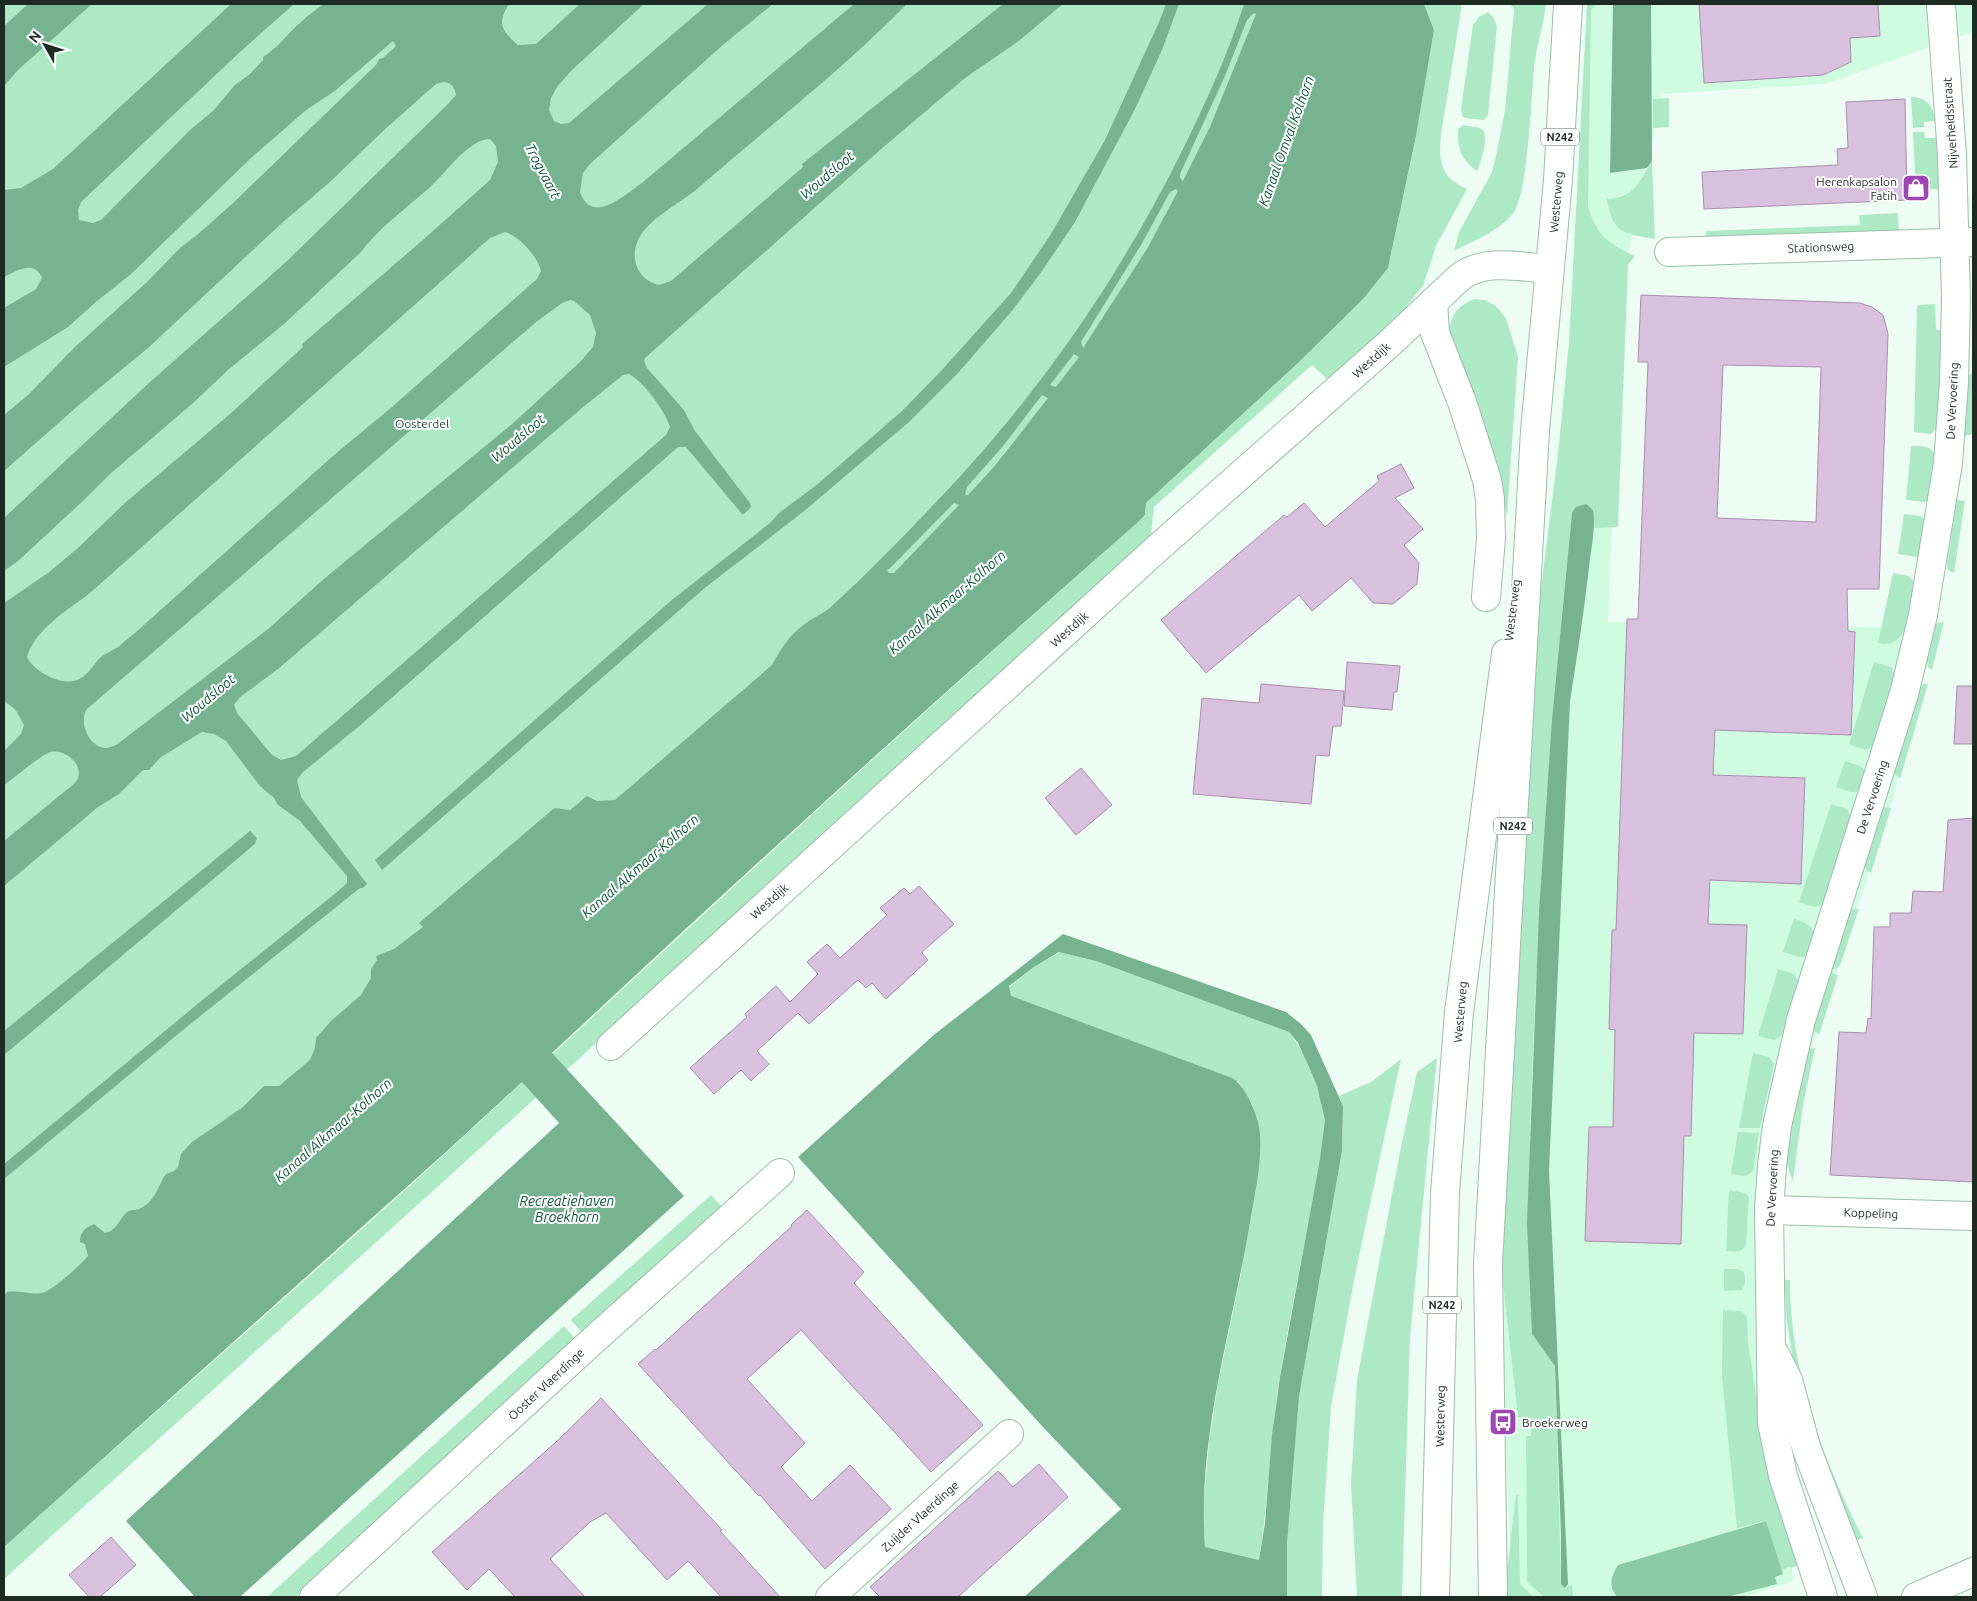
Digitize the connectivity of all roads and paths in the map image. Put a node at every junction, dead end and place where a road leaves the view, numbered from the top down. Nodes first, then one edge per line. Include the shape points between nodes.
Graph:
1 (1568, 4) edge
2 (1941, 4) edge
3 (1963, 242) edge
4 (1668, 252) dead end
5 (1550, 269) junction
6 (1433, 302) junction
7 (1535, 430) junction
8 (1486, 597) dead end
9 (611, 1046) dead end
10 (780, 1173) dead end
11 (1769, 1210) junction
12 (1973, 1216) edge
13 (1770, 1346) junction
14 (1009, 1434) dead end
15 (1973, 1572) edge
16 (314, 1597) edge
17 (830, 1597) edge
18 (1435, 1597) edge
19 (1493, 1597) edge
20 (1823, 1597) edge
21 (1863, 1597) edge
22 (1916, 1597) edge

1 - 5 street, Westerweg / N242
2 - 3 street, Nijverheidsstraat via 1952,156
3 - 4 street, Stationsweg
3 - 11 street, De Vervoering via 1956,298 1954,391 1948,462 1929,586 1904,694 1799,1029 1777,1126
5 - 6 street, Westdijk via 1481,266 1469,270
5 - 7 street, Westerweg / N242
6 - 8 street via 1435,333 1487,480 1491,538
6 - 9 street, Westdijk via 1153,552
7 - 18 street, Westerweg / N242 via 1459,1012 1445,1193
7 - 19 street, Westerweg / N242 via 1488,1264
10 - 16 street, Ooster Vlaerdinge
11 - 12 street, Koppeling
11 - 13 street, De Vervoering
13 - 20 street, De Vervoering via 1772,1423 1777,1450
13 - 21 street, De Vervoering via 1788,1380 1806,1447
14 - 17 street, Zuijder Vlaerdinge
15 - 22 street

